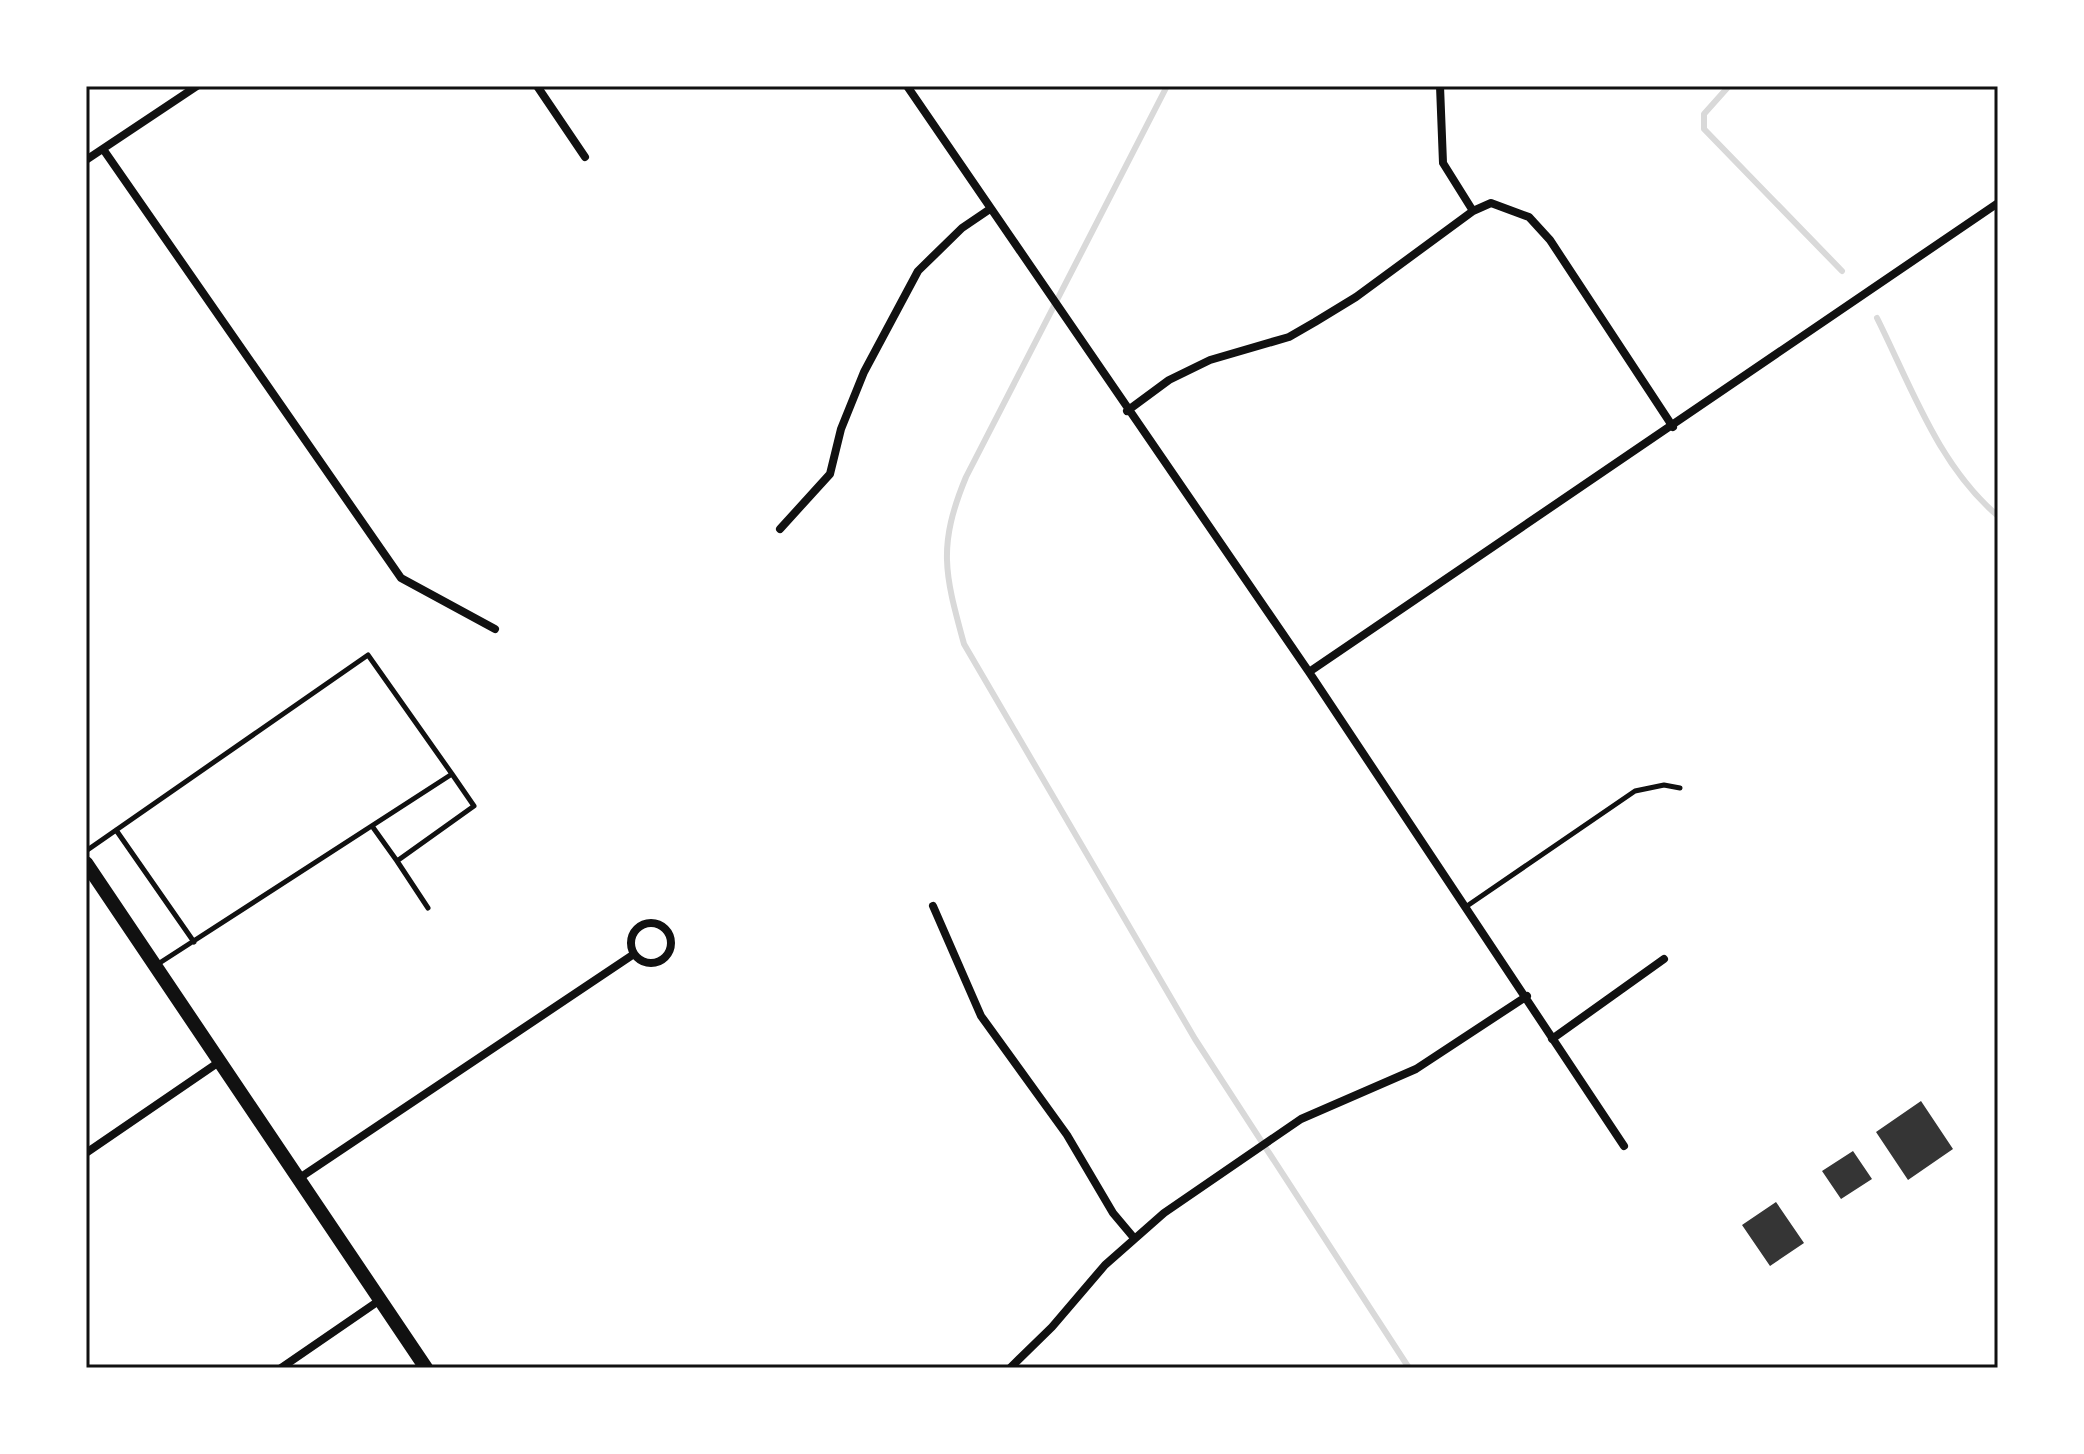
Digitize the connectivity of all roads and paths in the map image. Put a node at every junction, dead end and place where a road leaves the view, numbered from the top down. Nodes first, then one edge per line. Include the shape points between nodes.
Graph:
1 (197, 86) edge
2 (537, 86) edge
3 (907, 86) edge
4 (1440, 86) edge
5 (103, 149) junction
6 (585, 157) dead end
7 (86, 160) edge
8 (1998, 203) edge
9 (990, 209) junction
10 (1473, 211) junction
11 (1127, 411) junction
12 (1673, 427) junction
13 (780, 529) dead end
14 (495, 629) dead end
15 (1309, 672) junction
16 (452, 774) junction
17 (1680, 788) dead end
18 (372, 826) junction
19 (116, 830) junction
20 (86, 851) edge
21 (397, 861) junction
22 (86, 863) edge
23 (933, 906) dead end
24 (1467, 906) junction
25 (428, 908) dead end
26 (194, 942) junction
27 (634, 954) junction
28 (1664, 959) dead end
29 (155, 965) junction
30 (1527, 996) junction
31 (1552, 1039) junction
32 (219, 1062) junction
33 (1624, 1146) dead end
34 (86, 1153) edge
35 (298, 1179) junction
36 (1134, 1238) junction
37 (380, 1300) junction
38 (281, 1368) edge
39 (426, 1368) edge
40 (1010, 1368) edge

1 - 5 street
2 - 6 street
3 - 9 street
4 - 10 street via 1443,163
5 - 7 street
5 - 14 street via 401,578
8 - 12 street
9 - 11 street
9 - 13 street via 918,271 864,372 830,474
10 - 11 street via 1356,297 1289,337 1210,360 1169,380
10 - 12 street via 1491,203 1529,217 1550,240
11 - 15 street
12 - 15 street
15 - 24 street
16 - 18 lane
16 - 19 lane via 368,655
16 - 21 lane via 474,806
17 - 24 lane via 1664,785 1635,791
18 - 21 lane
18 - 26 lane
19 - 20 lane
19 - 26 lane
21 - 25 lane
22 - 29 main road
23 - 36 street via 981,1016
24 - 30 street
26 - 29 lane
27 - 27 street via 648,963 662,960 670,949 670,935 653,922 639,926 631,937
27 - 35 street
28 - 31 street
29 - 32 main road
30 - 31 street
30 - 36 street via 1416,1069 1301,1119
31 - 33 street
32 - 34 street
32 - 35 main road
35 - 37 main road
36 - 40 street
37 - 38 street
37 - 39 main road

